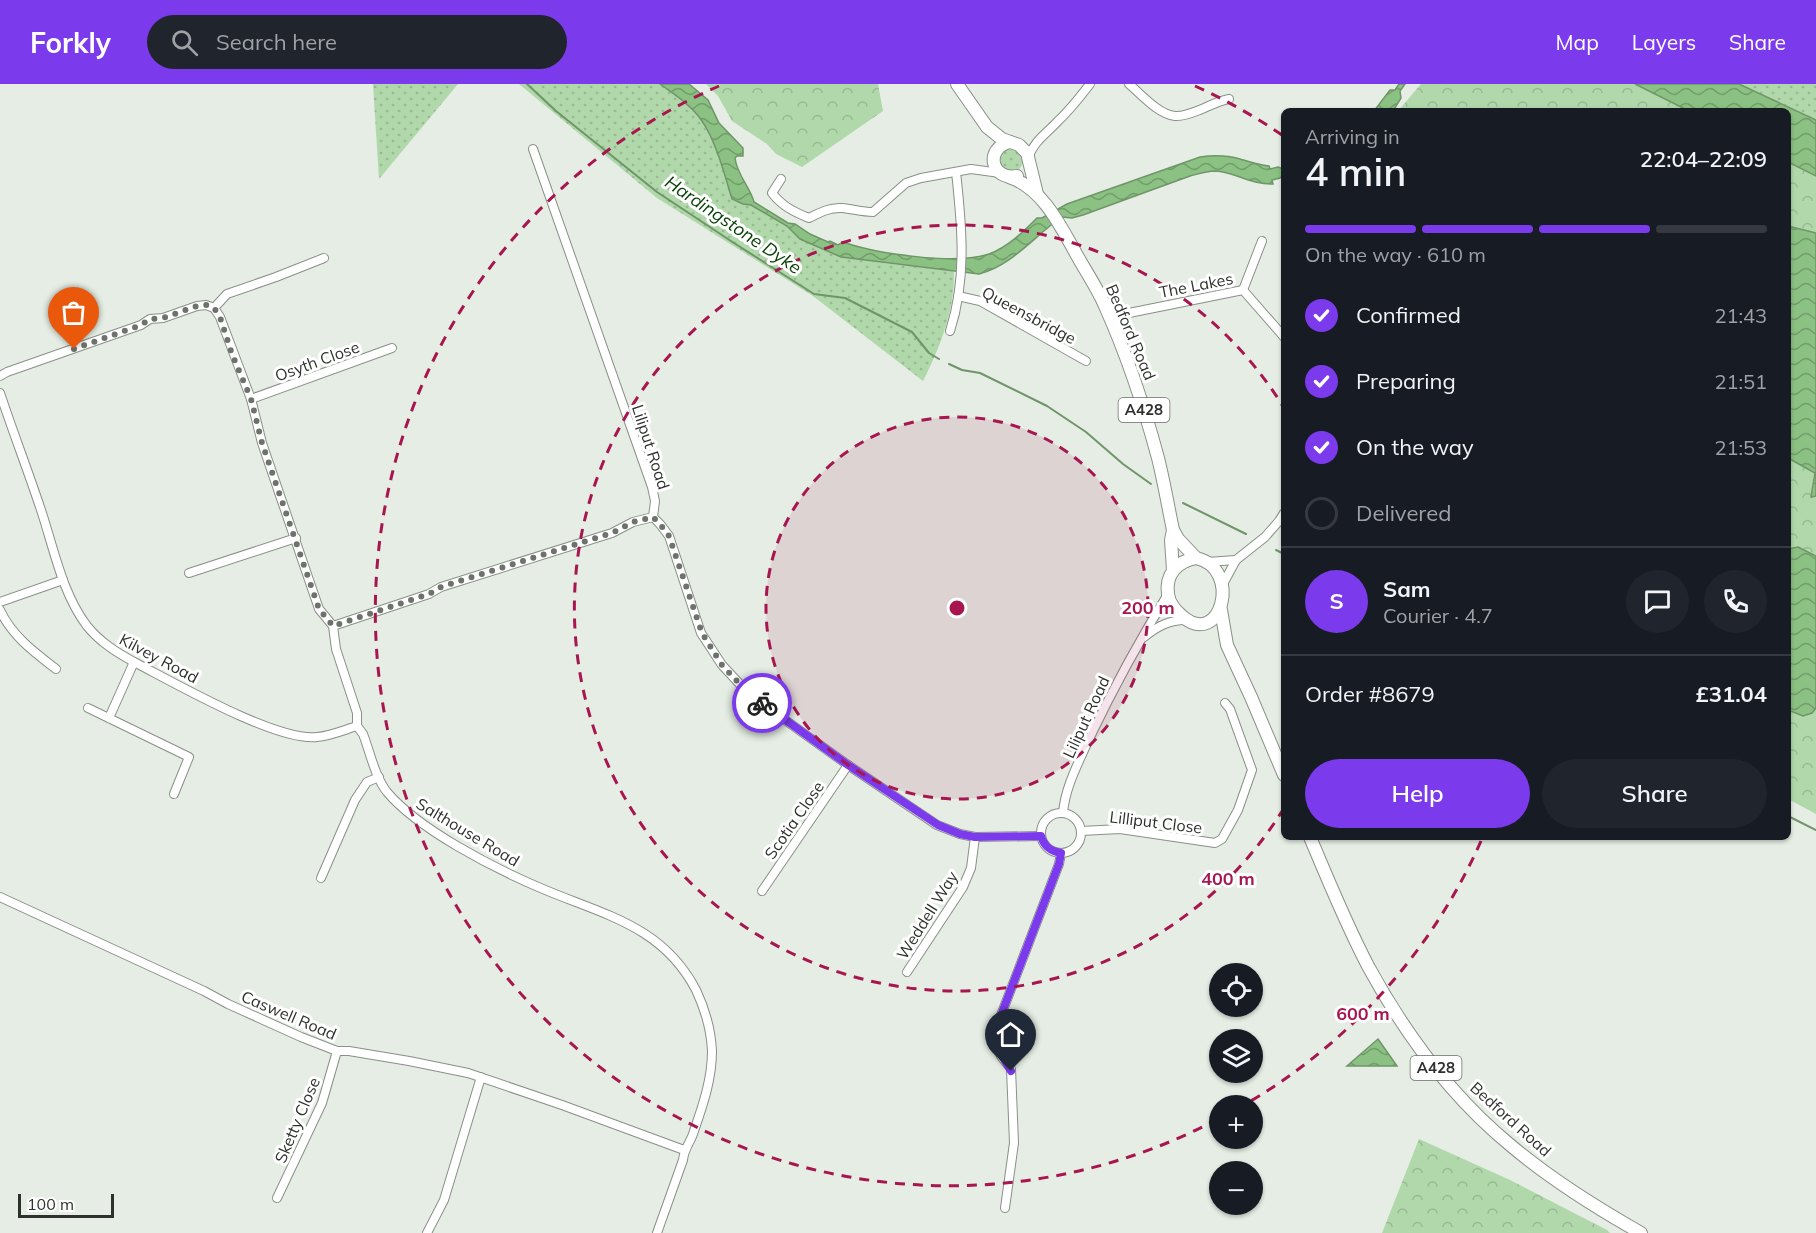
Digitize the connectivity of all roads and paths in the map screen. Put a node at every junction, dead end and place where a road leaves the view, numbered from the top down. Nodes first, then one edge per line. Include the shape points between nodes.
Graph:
1 (957, 84) edge
2 (1090, 84) edge
3 (1129, 84) edge
4 (1228, 99) dead end
5 (987, 127) junction
6 (1041, 136) junction
7 (1012, 142) junction
8 (533, 149) dead end
9 (994, 155) junction
10 (1028, 160) junction
11 (974, 169) junction
12 (956, 172) junction
13 (1005, 175) junction
14 (781, 179) dead end
15 (1037, 194) junction
16 (1262, 241) dead end
17 (324, 258) dead end
18 (1243, 290) junction
19 (958, 296) junction
20 (214, 308) junction
21 (1128, 313) dead end
22 (950, 331) dead end
23 (1281, 334) edge
24 (392, 348) dead end
25 (1086, 361) dead end
26 (0, 376) edge
27 (0, 393) edge
28 (251, 399) junction
29 (653, 517) junction
30 (1281, 518) edge
31 (1173, 530) junction
32 (296, 538) junction
33 (1201, 560) junction
34 (1236, 560) junction
35 (1173, 570) junction
36 (189, 573) dead end
37 (63, 580) junction
38 (1223, 584) junction
39 (1168, 594) junction
40 (0, 603) edge
41 (0, 610) edge
42 (1221, 610) junction
43 (1186, 620) junction
44 (1200, 624) junction
45 (333, 626) junction
46 (1143, 637) junction
47 (1227, 645) junction
48 (134, 662) junction
49 (56, 669) dead end
50 (1225, 704) dead end
51 (88, 708) dead end
52 (109, 718) junction
53 (357, 726) junction
54 (848, 765) junction
55 (1281, 768) edge
56 (379, 777) junction
57 (174, 794) dead end
58 (1063, 813) junction
59 (1081, 831) junction
60 (1041, 836) junction
61 (975, 837) junction
62 (1311, 840) edge
63 (1061, 853) junction
64 (321, 878) dead end
65 (762, 891) dead end
66 (0, 897) edge
67 (907, 972) dead end
68 (338, 1051) junction
69 (481, 1077) junction
70 (684, 1150) junction
71 (277, 1198) dead end
72 (1005, 1208) dead end
73 (427, 1233) edge
74 (657, 1233) edge
75 (1641, 1233) edge

1 - 5 highway
2 - 6 street
3 - 4 street via 1155,107 1176,116
5 - 7 highway
5 - 9 highway
6 - 7 street
6 - 10 street
7 - 9 highway via 1000,146
7 - 10 highway via 1024,148
8 - 29 street, Liliput Road via 652,488
9 - 11 street
9 - 13 highway via 995,166
10 - 13 highway via 1024,171 1014,177
10 - 15 highway, Bedford Road / A428
11 - 12 street
11 - 13 street
12 - 14 street via 906,183 873,212 832,209 809,218 772,194
12 - 19 street, Queensbridge via 962,253
13 - 15 highway, Bedford Road / A428
15 - 31 highway, Bedford Road / A428 via 1105,305 1132,374 1158,460
16 - 18 street
17 - 20 street via 227,294
18 - 21 street, The Lakes
18 - 23 street, The Lakes
19 - 22 street, Queensbridge
19 - 25 street, Queensbridge via 980,301
20 - 26 street via 197,306 150,319
20 - 28 street, Salthouse Road
24 - 28 street, Osyth Close
27 - 37 street, Kilvey Road
28 - 32 street, Salthouse Road via 262,443
29 - 45 street
29 - 54 street via 669,536 702,633 722,665 749,694
30 - 34 street via 1265,537
31 - 33 highway, Bedford Road / A428
31 - 35 highway, Bedford Road / A428
32 - 36 street
32 - 45 street, Salthouse Road via 319,609
33 - 34 street
33 - 35 highway via 1186,560
33 - 38 highway
34 - 38 street
35 - 39 highway
37 - 40 street
37 - 48 street, Kilvey Road via 87,626 106,645
38 - 42 highway
39 - 43 highway via 1174,608
39 - 46 street, Liliput Road
41 - 49 street via 7,625
42 - 44 highway via 1212,620
42 - 47 highway
43 - 44 highway
43 - 46 street via 1168,622
44 - 47 highway
45 - 53 street, Salthouse Road via 336,649 357,713
46 - 58 street, Liliput Road via 1082,754
47 - 55 highway
48 - 52 street
48 - 53 street, Kilvey Road via 267,727 301,737 317,737
50 - 59 street, Lilliput Close via 1252,770 1238,810 1222,839 1215,843 1120,829
51 - 52 street
52 - 57 street via 189,757
53 - 56 street, Salthouse Road
54 - 61 street via 938,825
54 - 65 street, Scotia Close
56 - 64 street via 367,782 355,800
56 - 70 street, Salthouse Road via 407,812 449,840 534,885 625,922 674,958 700,998 712,1050 706,1095
58 - 59 street via 1075,818
58 - 60 street via 1047,819
59 - 63 street via 1076,846
60 - 61 street
60 - 63 street via 1046,846
61 - 67 street, Weddell Way via 972,868 963,887
62 - 75 highway, Bedford Road / A428 via 1368,966 1396,1012 1468,1106 1550,1176
63 - 72 street via 994,1042 1011,1070 1012,1082 1014,1143
66 - 68 street, Caswell Road
68 - 69 street, Caswell Road
68 - 71 street, Sketty Close via 322,1103
69 - 70 street, Caswell Road
69 - 73 street via 444,1200
70 - 74 street, Salthouse Road

